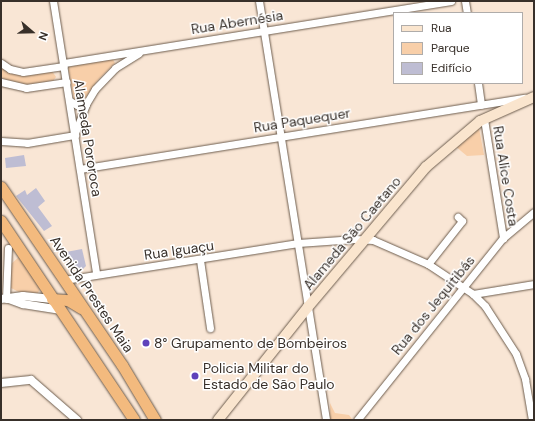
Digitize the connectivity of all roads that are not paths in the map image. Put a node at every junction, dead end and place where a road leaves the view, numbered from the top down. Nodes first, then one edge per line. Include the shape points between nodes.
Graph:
1 (259, 1) edge
2 (451, 1) edge
3 (465, 1) edge
4 (52, 2) edge
5 (467, 12) edge
6 (264, 31) junction
7 (145, 50) junction
8 (1, 62) edge
9 (64, 64) junction
10 (1, 82) edge
11 (67, 82) junction
12 (478, 84) edge
13 (531, 97) edge
14 (70, 101) junction
15 (86, 104) junction
16 (481, 105) junction
17 (484, 119) junction
18 (75, 135) junction
19 (281, 137) junction
20 (1, 141) edge
21 (80, 169) junction
22 (1, 187) edge
23 (534, 212) edge
24 (458, 217) dead end
25 (1, 221) edge
26 (365, 238) junction
27 (503, 238) junction
28 (298, 243) junction
29 (8, 248) dead end
30 (200, 260) junction
31 (428, 264) junction
32 (96, 274) junction
33 (64, 280) junction
34 (534, 284) edge
35 (464, 288) junction
36 (473, 294) junction
37 (5, 299) edge
38 (52, 299) junction
39 (308, 307) junction
40 (82, 308) junction
41 (60, 310) junction
42 (210, 328) dead end
43 (1, 383) edge
44 (77, 420) edge
45 (134, 420) edge
46 (154, 420) edge
47 (218, 420) edge
48 (326, 420) edge
49 (357, 420) edge
50 (532, 420) edge

1 - 6 street
2 - 6 street, Rua Abernésia
3 - 5 street
4 - 9 street, Alameda Pororoca
6 - 7 street, Rua Abernésia
6 - 19 street
7 - 9 street, Rua Abernésia
7 - 15 street via 121,63 108,75
8 - 9 street, Rua Abernésia via 10,69 22,72
9 - 11 street, Alameda Pororoca
10 - 11 street via 26,88
11 - 14 street, Alameda Pororoca
12 - 16 street
13 - 16 street, Rua Paquequer
13 - 17 main road, Alameda São Caetano
14 - 15 street
14 - 18 street, Alameda Pororoca
15 - 18 street
16 - 19 street, Rua Paquequer
17 - 26 main road, Alameda São Caetano via 436,157
17 - 27 street, Rua Alice Costa
18 - 20 street via 27,143
18 - 21 street, Alameda Pororoca
19 - 21 street, Rua Paquequer
19 - 28 street
21 - 32 street, Alameda Pororoca
22 - 33 highway, Avenida Prestes Maia
23 - 27 street, Rua dos Jequitibás
24 - 31 street via 462,221
25 - 38 highway
26 - 28 street, Rua Iguaçu
26 - 31 street
26 - 39 main road, Alameda São Caetano
27 - 35 street, Rua dos Jequitibás
28 - 30 street, Rua Iguaçu
28 - 39 street
29 - 37 street
30 - 32 street, Rua Iguaçu
30 - 42 street
31 - 35 street
32 - 33 street, Rua Iguaçu
33 - 40 highway, Avenida Prestes Maia
34 - 36 street
35 - 36 street
35 - 49 street, Rua dos Jequitibás
36 - 50 street via 492,314 516,354 525,379
37 - 38 street via 23,296
37 - 41 street
38 - 40 highway via 68,300
38 - 41 highway
39 - 47 main road, Alameda São Caetano
39 - 48 street
40 - 46 highway, Avenida Prestes Maia via 130,377
41 - 45 highway
43 - 44 street via 31,380

